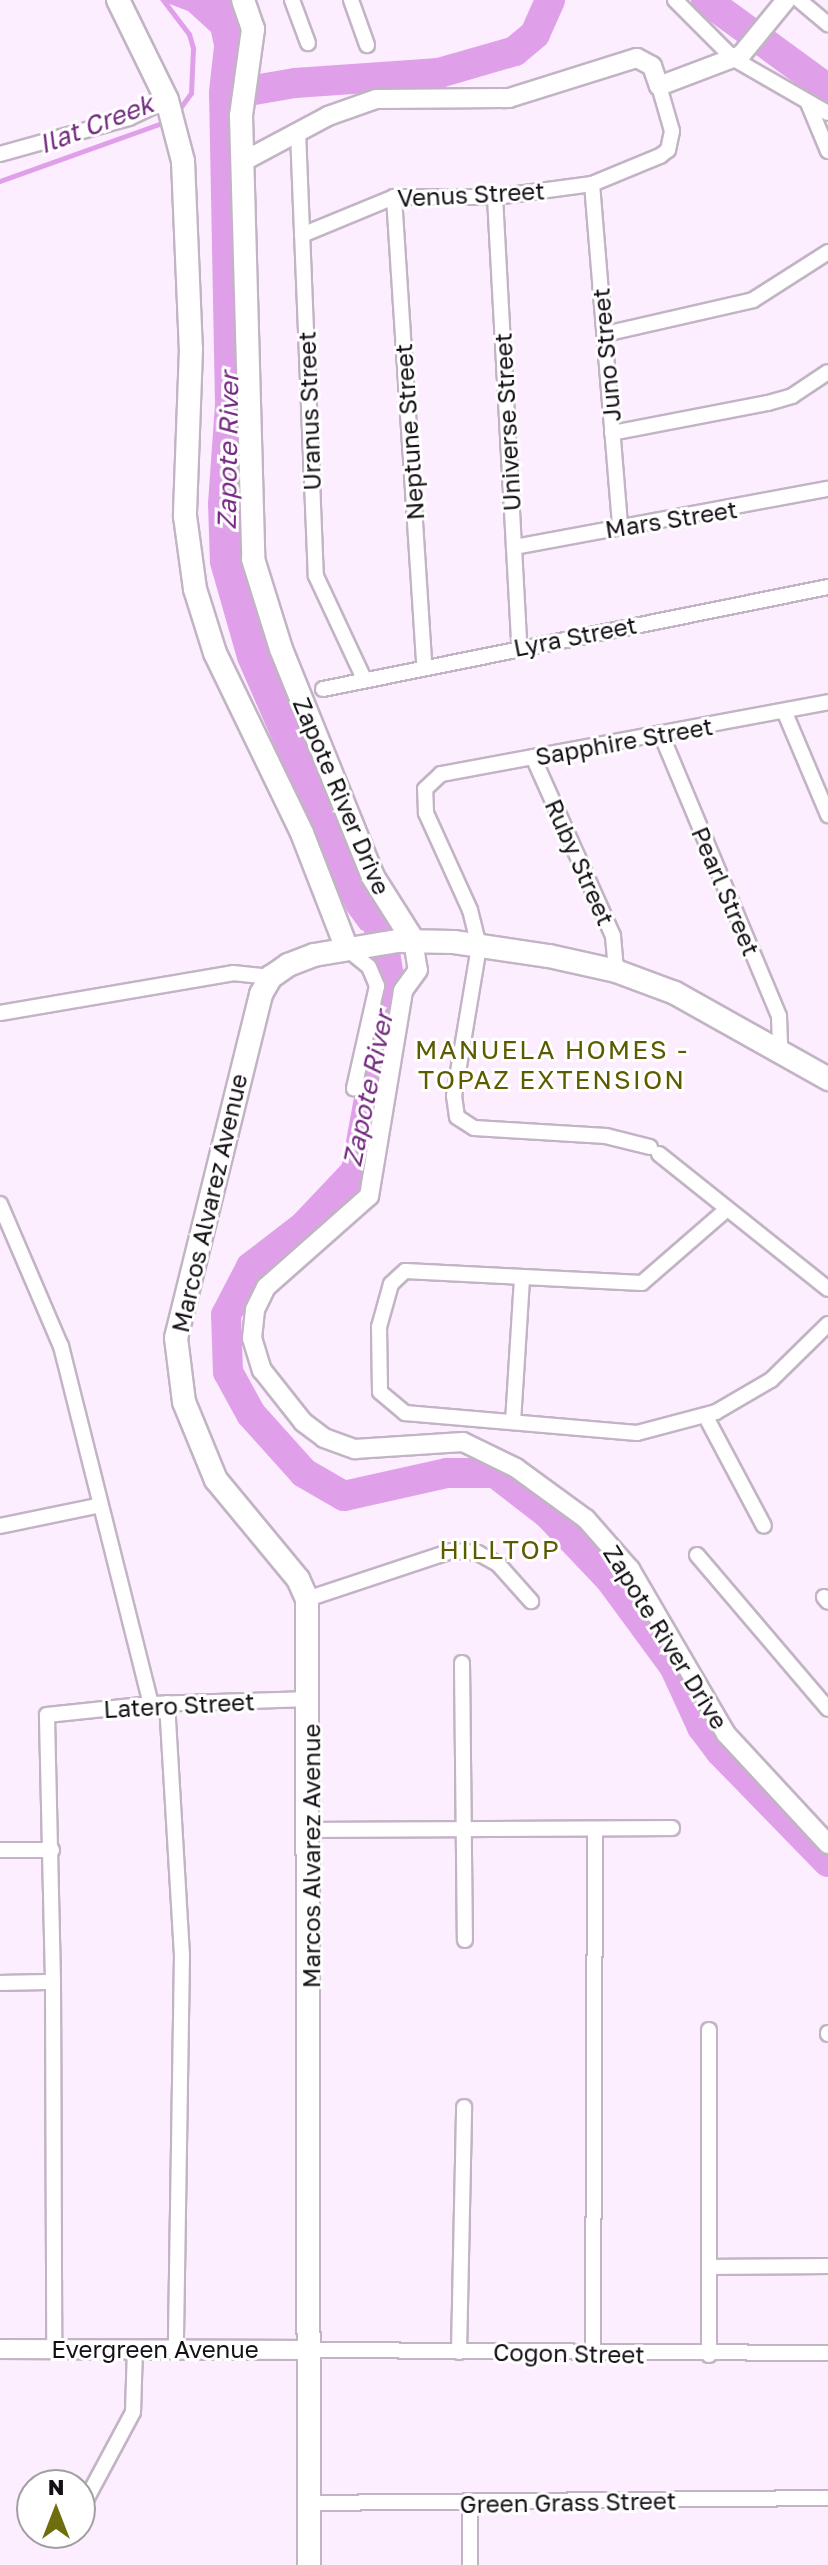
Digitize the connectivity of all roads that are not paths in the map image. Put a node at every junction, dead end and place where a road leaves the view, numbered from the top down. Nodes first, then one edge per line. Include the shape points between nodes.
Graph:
1 (118, 0) edge
2 (243, 0) edge
3 (292, 0) edge
4 (351, 0) edge
5 (675, 0) edge
6 (786, 0) edge
7 (799, 0) edge
8 (828, 24) edge
9 (308, 43) dead end
10 (367, 45) dead end
11 (741, 55) junction
12 (659, 86) junction
13 (807, 102) junction
14 (168, 104) junction
15 (828, 113) edge
16 (298, 132) junction
17 (828, 151) edge
18 (0, 154) edge
19 (242, 162) junction
20 (592, 184) junction
21 (394, 197) junction
22 (495, 197) junction
23 (302, 235) junction
24 (828, 252) edge
25 (605, 334) junction
26 (828, 372) edge
27 (612, 433) junction
28 (828, 489) edge
29 (620, 527) junction
30 (514, 547) junction
31 (828, 587) edge
32 (519, 646) junction
33 (424, 667) junction
34 (364, 679) junction
35 (323, 689) dead end
36 (828, 702) edge
37 (785, 713) junction
38 (661, 734) junction
39 (533, 757) junction
40 (828, 815) edge
41 (406, 941) junction
42 (479, 946) junction
43 (359, 947) junction
44 (616, 971) junction
45 (271, 977) junction
46 (0, 1013) edge
47 (780, 1050) junction
48 (828, 1079) edge
49 (354, 1088) dead end
50 (0, 1204) edge
51 (726, 1210) junction
52 (522, 1277) junction
53 (828, 1289) edge
54 (828, 1324) edge
55 (706, 1417) junction
56 (513, 1422) junction
57 (97, 1506) junction
58 (0, 1526) edge
59 (764, 1526) dead end
60 (697, 1555) dead end
61 (307, 1599) junction
62 (531, 1601) dead end
63 (462, 1663) dead end
64 (311, 1699) junction
65 (167, 1703) junction
66 (151, 1704) junction
67 (828, 1709) edge
68 (672, 1828) dead end
69 (462, 1829) junction
70 (595, 1829) junction
71 (311, 1830) junction
72 (828, 1844) edge
73 (0, 1850) edge
74 (52, 1850) junction
75 (465, 1940) dead end
76 (53, 1982) junction
77 (0, 1983) edge
78 (709, 2030) dead end
79 (464, 2107) dead end
80 (828, 2266) edge
81 (709, 2267) junction
82 (0, 2349) edge
83 (54, 2349) junction
84 (135, 2349) junction
85 (176, 2349) junction
86 (311, 2350) junction
87 (459, 2352) junction
88 (593, 2353) junction
89 (828, 2353) edge
90 (709, 2355) junction
91 (96, 2481) edge
92 (828, 2498) edge
93 (308, 2503) junction
94 (470, 2504) junction
95 (309, 2565) edge
96 (470, 2565) edge

1 - 14 main road
2 - 19 main road, Zapote River Drive via 253,29 242,96
3 - 9 street
4 - 10 street
5 - 11 street
6 - 11 street
7 - 8 street
11 - 12 street
11 - 13 street
12 - 16 street via 646,61 629,59 509,98 376,99
12 - 20 street, Venus Street via 672,131 668,150
13 - 15 street
13 - 17 street
14 - 18 street
14 - 43 main road via 179,133 191,349 185,516 195,589 215,653
16 - 19 street
16 - 23 street, Uranus Street
19 - 41 main road, Zapote River Drive via 253,559 281,649 373,877
20 - 22 street, Venus Street
20 - 25 street, Juno Street
21 - 22 street, Venus Street
21 - 23 street, Venus Street
21 - 33 street, Neptune Street
22 - 30 street, Universe Street
23 - 34 street, Uranus Street via 316,576
24 - 25 street via 753,300
25 - 27 street, Juno Street
26 - 27 street via 792,396 768,403
27 - 29 street, Juno Street
28 - 29 street, Mars Street
29 - 30 street, Mars Street
30 - 32 street, Universe Street
31 - 32 street, Lyra Street
32 - 33 street, Lyra Street
33 - 34 street, Lyra Street
34 - 35 street, Lyra Street
36 - 37 street, Sapphire Street
37 - 38 street, Sapphire Street
37 - 40 street
38 - 39 street, Sapphire Street
38 - 47 street, Pearl Street via 779,1016
39 - 42 street, Sapphire Street via 441,774 425,789 426,813 470,910
39 - 44 street, Ruby Street via 613,936
41 - 42 main road
41 - 43 main road
41 - 72 street, Zapote River Drive via 419,962 403,991 369,1196 266,1287 255,1310 252,1338 262,1370 303,1422 324,1438 355,1449 463,1442 516,1468 586,1519 630,1569 726,1734
42 - 44 main road
42 - 51 street via 454,1096 457,1117 474,1128 606,1136 655,1150
43 - 45 main road via 314,955
43 - 49 street via 377,986
44 - 47 main road via 675,993
45 - 46 street via 233,973
45 - 61 main road, Marcos Alvarez Avenue via 253,1017 182,1304 178,1371 199,1446 216,1480 298,1579
47 - 48 main road
50 - 57 street via 61,1346
51 - 52 street via 642,1283
51 - 53 street
52 - 56 street
52 - 56 street via 405,1271 391,1284 379,1327 380,1392 395,1408
54 - 55 street via 771,1380
55 - 56 street via 637,1433
55 - 59 street
57 - 58 street
57 - 66 street
60 - 67 street
61 - 62 street via 451,1551 478,1553 498,1564
61 - 64 main road, Marcos Alvarez Avenue
63 - 69 street
64 - 65 street, Latero Street
64 - 71 main road, Marcos Alvarez Avenue
65 - 66 street, Latero Street
65 - 85 street via 182,1955
66 - 74 street, Latero Street via 47,1715
68 - 70 street
69 - 70 street
69 - 71 street
69 - 75 street
70 - 88 street
71 - 86 main road, Marcos Alvarez Avenue
73 - 74 street
74 - 76 street
76 - 77 street
76 - 83 street
78 - 81 street
79 - 87 street
80 - 81 street
81 - 90 street
82 - 83 street, Evergreen Avenue
83 - 84 street, Evergreen Avenue
84 - 85 street, Evergreen Avenue
84 - 91 street via 133,2412
85 - 86 street, Evergreen Avenue
86 - 87 street, Cogon Street
86 - 93 main road, Marcos Alvarez Avenue
87 - 88 street, Cogon Street
88 - 90 street, Cogon Street
89 - 90 street, Cogon Street
92 - 94 street, Green Grass Street
93 - 94 street, Green Grass Street
93 - 95 main road, Marcos Alvarez Avenue
94 - 96 street

